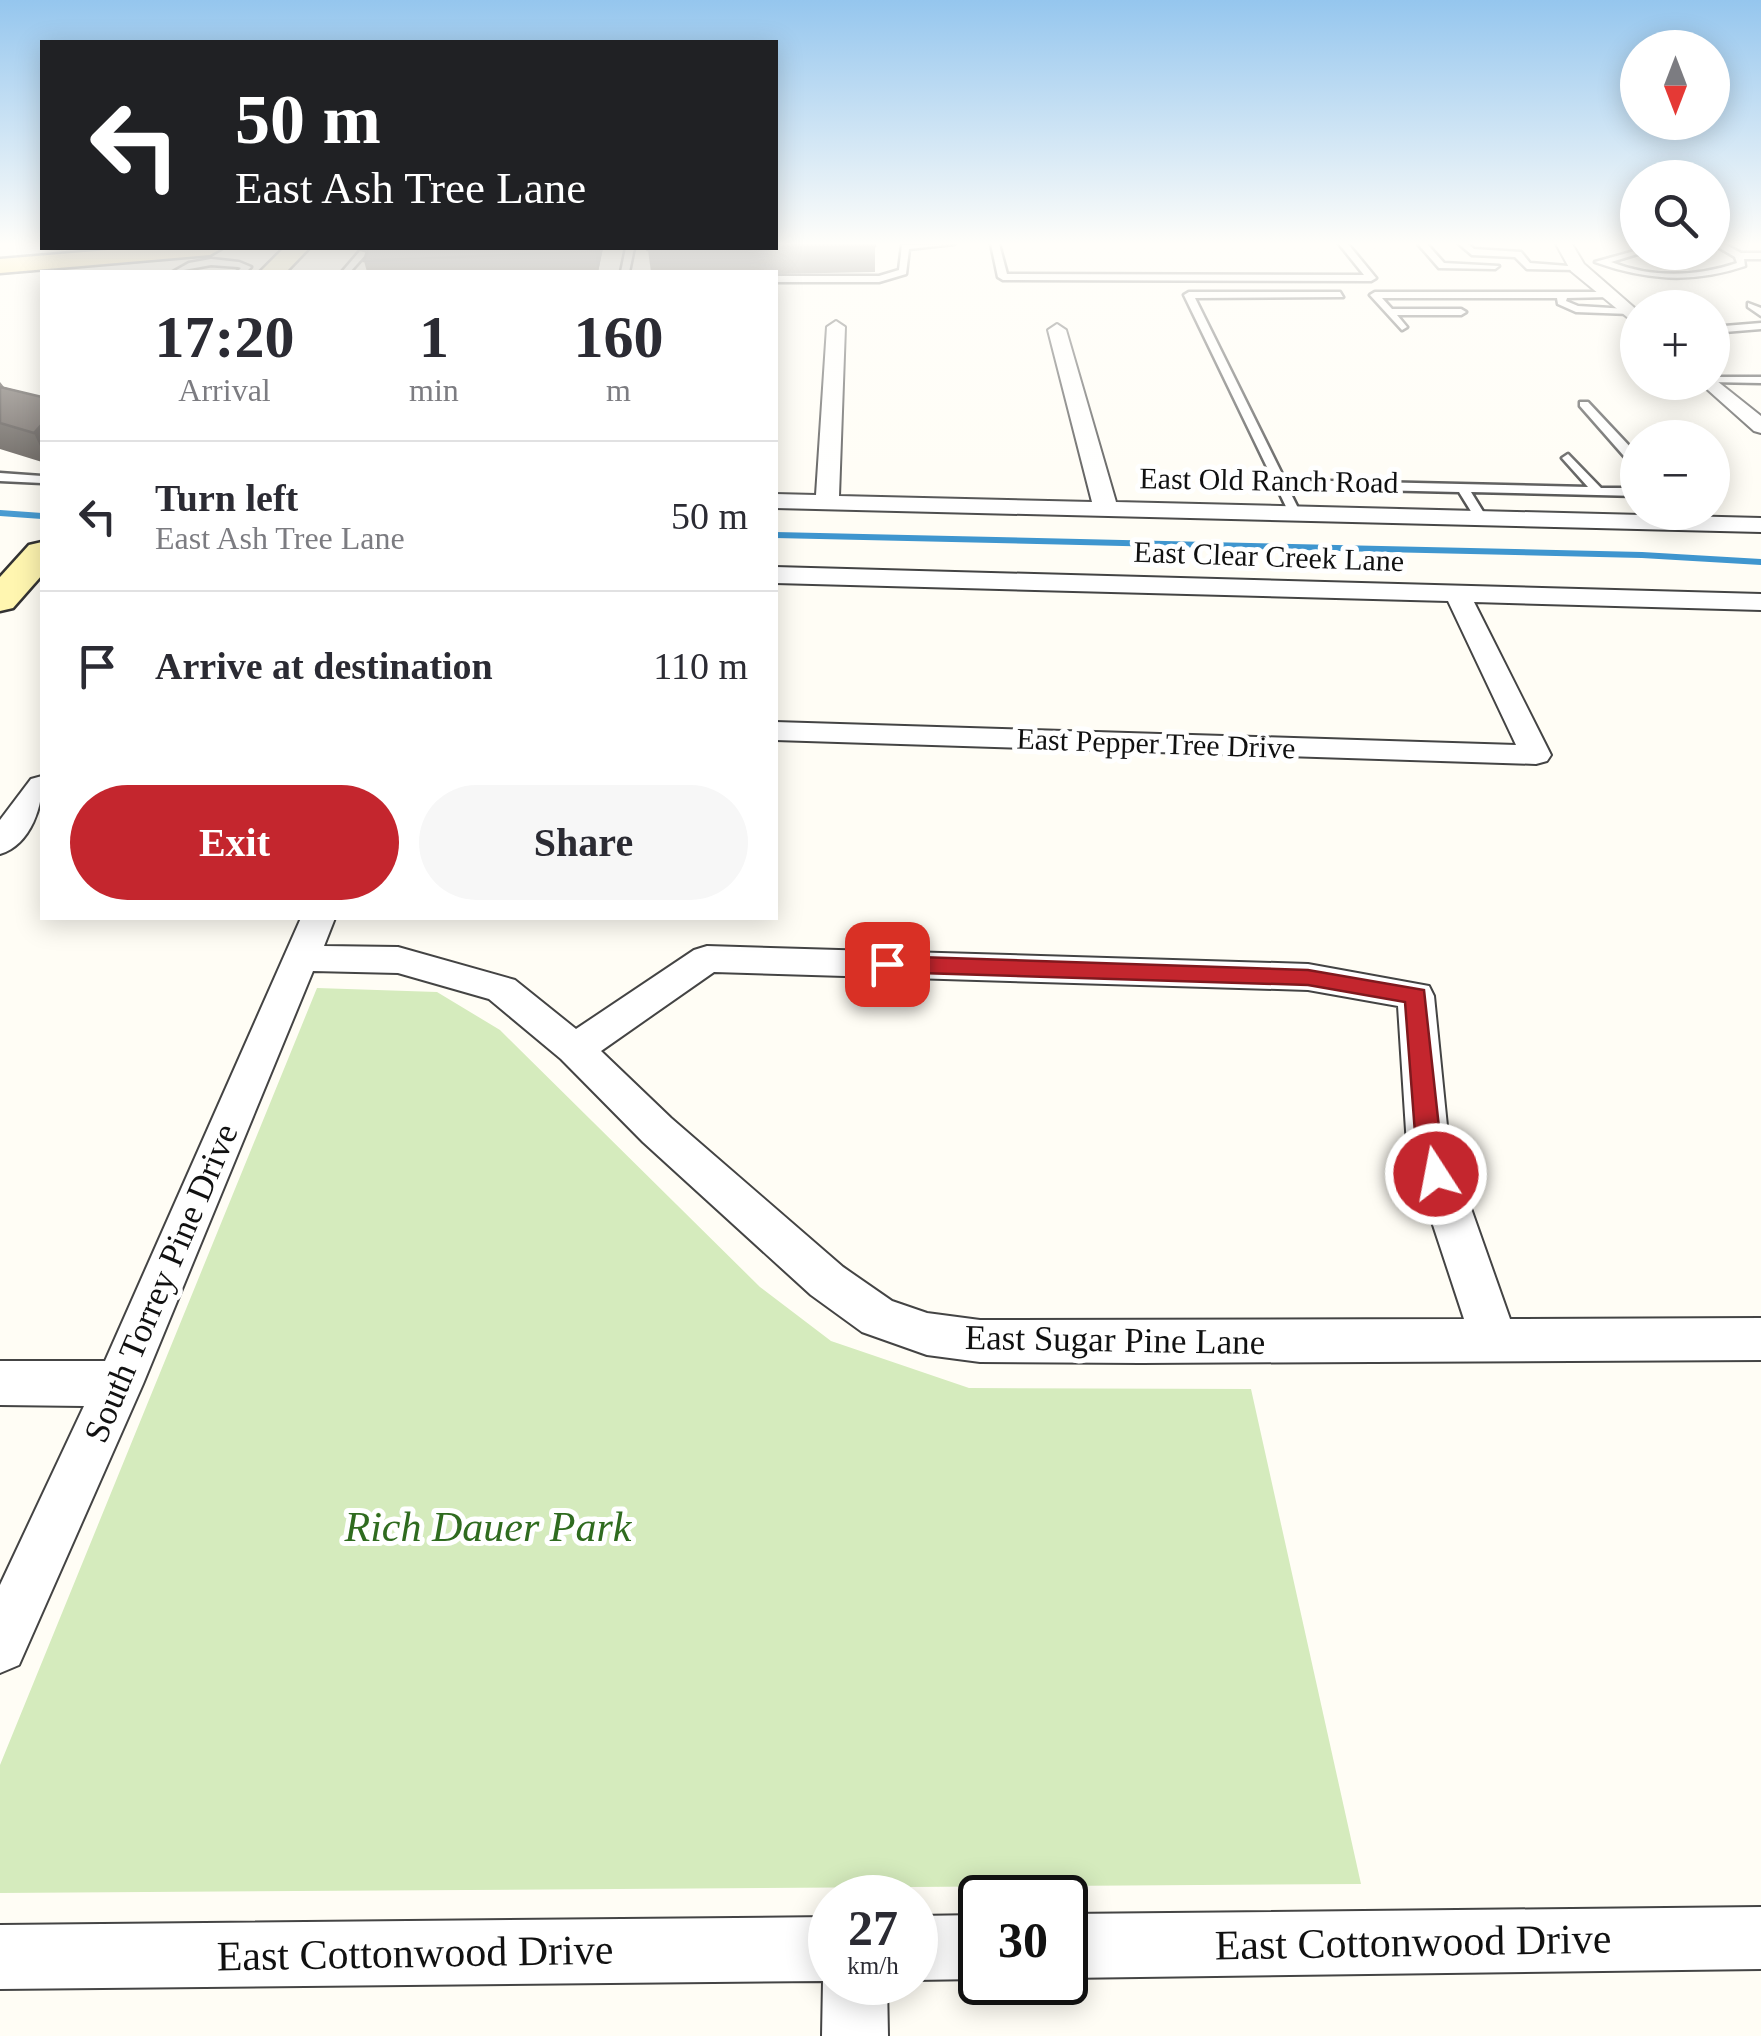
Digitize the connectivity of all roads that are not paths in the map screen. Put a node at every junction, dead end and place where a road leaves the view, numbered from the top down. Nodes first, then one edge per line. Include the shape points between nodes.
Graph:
1 (835, 339) edge
2 (1059, 339) edge
3 (1211, 339) edge
4 (1761, 380) edge
5 (1730, 381) edge
6 (1730, 398) edge
7 (1584, 404) dead end
8 (1761, 427) edge
9 (1620, 442) edge
10 (1568, 458) dead end
11 (0, 477) edge
12 (40, 480) edge
13 (1280, 484) junction
14 (1464, 488) junction
15 (1598, 492) junction
16 (1620, 492) edge
17 (778, 501) edge
18 (827, 502) junction
19 (1106, 509) junction
20 (1294, 514) junction
21 (1480, 518) junction
22 (1620, 518) edge
23 (1730, 522) edge
24 (1761, 524) edge
25 (778, 576) edge
26 (1457, 594) junction
27 (1761, 602) edge
28 (778, 731) edge
29 (40, 789) edge
30 (0, 843) edge
31 (317, 920) edge
32 (300, 958) junction
33 (575, 1049) junction
34 (1761, 1338) edge
35 (1496, 1340) junction
36 (0, 1383) edge
37 (119, 1384) junction
38 (0, 1646) edge
39 (1761, 1938) edge
40 (1088, 1946) edge
41 (808, 1949) edge
42 (0, 1956) edge
43 (855, 2005) edge
44 (855, 2036) edge

1 - 18 street
2 - 19 street
3 - 13 lane
4 - 5 lane
6 - 8 street
7 - 9 lane
10 - 15 lane
11 - 12 lane
13 - 14 lane
13 - 20 lane
14 - 15 lane
14 - 21 lane
15 - 16 lane
17 - 18 street, East Old Ranch Road
18 - 19 street, East Old Ranch Road
19 - 20 street, East Old Ranch Road
20 - 21 street, East Old Ranch Road
21 - 22 street, East Old Ranch Road
23 - 24 street, East Old Ranch Road
25 - 26 street, East Clear Creek Lane
26 - 27 street, East Clear Creek Lane
26 - 28 street, East Pepper Tree Drive via 1536,755
29 - 30 street
31 - 32 street, South Torrey Pine Drive
32 - 33 street, East Sugar Pine Lane via 398,960 470,977 502,988
32 - 37 street, South Torrey Pine Drive
33 - 35 street, East Sugar Pine Lane via 827,1282 878,1317 927,1334 980,1341
33 - 35 street via 708,959 1308,978 1416,996 1428,1146
34 - 35 street, East Sugar Pine Lane
36 - 37 street
37 - 38 street, South Torrey Pine Drive
39 - 40 street, East Cottonwood Drive
41 - 42 street, East Cottonwood Drive
43 - 44 street

